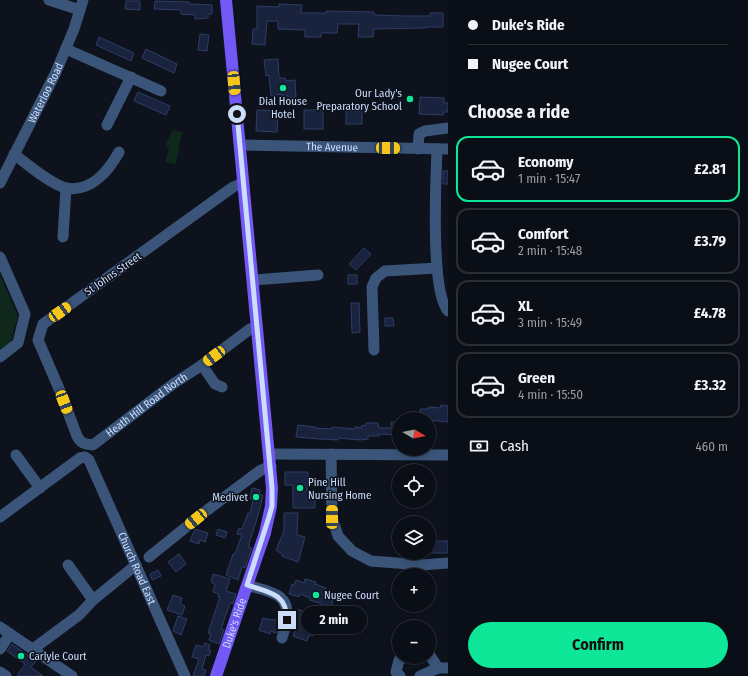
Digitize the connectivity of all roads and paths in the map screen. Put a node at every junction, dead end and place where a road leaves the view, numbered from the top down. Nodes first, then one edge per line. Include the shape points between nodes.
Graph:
1 (49, 0) edge
2 (226, 0) edge
3 (81, 5) edge
4 (66, 49) junction
5 (131, 77) junction
6 (161, 91) dead end
7 (107, 125) dead end
8 (448, 128) edge
9 (240, 145) junction
10 (418, 149) junction
11 (443, 149) edge
12 (119, 152) dead end
13 (14, 154) junction
14 (0, 183) edge
15 (243, 183) junction
16 (66, 188) junction
17 (63, 237) dead end
18 (0, 257) edge
19 (437, 268) junction
20 (318, 275) dead end
21 (253, 280) junction
22 (448, 310) edge
23 (257, 327) junction
24 (374, 350) dead end
25 (0, 357) edge
26 (202, 365) junction
27 (222, 387) dead end
28 (60, 390) joint
29 (269, 454) junction
30 (332, 454) junction
31 (16, 455) dead end
32 (448, 455) edge
33 (271, 466) junction
34 (40, 488) junction
35 (0, 517) edge
36 (149, 557) dead end
37 (448, 563) edge
38 (68, 565) dead end
39 (136, 565) junction
40 (247, 585) junction
41 (93, 600) junction
42 (0, 627) edge
43 (10, 634) junction
44 (282, 638) dead end
45 (0, 649) edge
46 (33, 649) junction
47 (398, 664) edge
48 (443, 668) edge
49 (0, 672) edge
50 (6, 676) edge
51 (72, 676) edge
52 (185, 676) edge
53 (216, 676) edge
54 (400, 676) edge
55 (420, 676) edge

1 - 3 street
2 - 9 main road, Duke's Ride
3 - 4 street, Waterloo Road
4 - 5 street
4 - 13 street, Waterloo Road
5 - 6 street
5 - 7 street
8 - 10 street via 419,134
9 - 10 street, The Avenue
9 - 15 main road, Duke's Ride
10 - 11 street, The Avenue
11 - 19 street via 435,228
12 - 16 street via 105,173 93,183 80,188
13 - 14 street, Waterloo Road
13 - 16 street via 36,171
15 - 21 main road, Duke's Ride
15 - 28 street, St Johns Street via 233,187 43,324 38,340
16 - 17 street
18 - 25 street via 25,314 18,343
19 - 22 street via 441,297
19 - 24 street via 386,271 376,278 372,287
20 - 21 street
21 - 23 main road, Duke's Ride
23 - 26 street, Heath Hill Road North via 250,329
23 - 29 main road, Duke's Ride
26 - 27 street via 215,384
26 - 28 street, Heath Hill Road North via 93,445 80,442
29 - 30 street
29 - 33 main road, Duke's Ride
30 - 32 street
30 - 37 street via 332,517 338,536 352,551 371,561 421,565
31 - 34 street
33 - 36 street via 261,470
33 - 40 main road, Duke's Ride via 272,497 269,517
34 - 35 street
34 - 39 street, Church Road East via 80,458 85,457 89,460
38 - 41 street
39 - 41 street
39 - 52 street, Church Road East
40 - 44 street via 278,595 285,605 287,620
40 - 53 main road, Duke's Ride
41 - 46 street
42 - 43 street
43 - 45 street
43 - 46 street
46 - 51 street
47 - 54 street via 396,672
48 - 55 street
49 - 50 street

